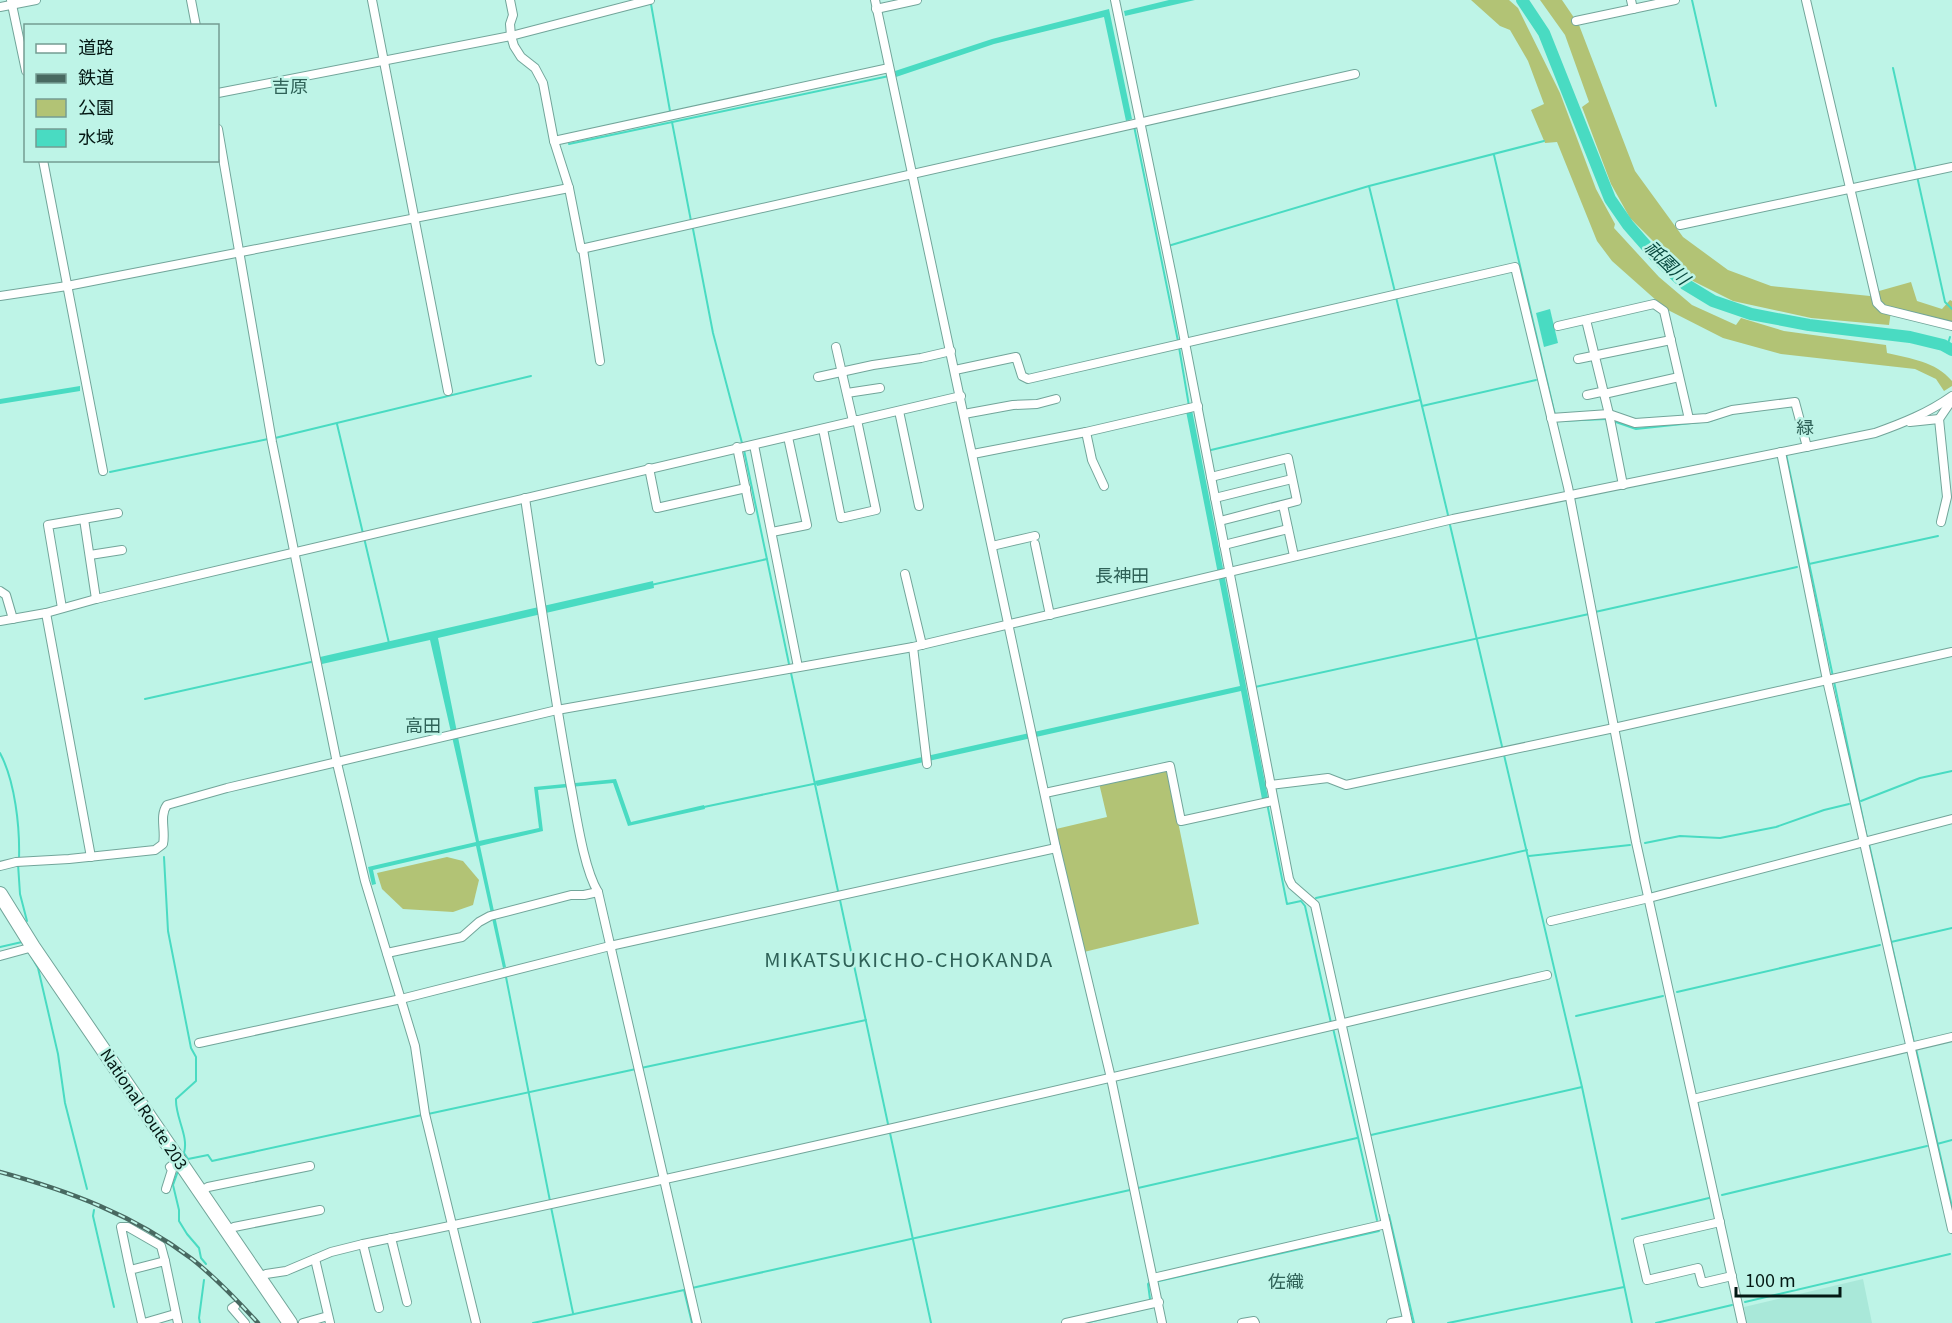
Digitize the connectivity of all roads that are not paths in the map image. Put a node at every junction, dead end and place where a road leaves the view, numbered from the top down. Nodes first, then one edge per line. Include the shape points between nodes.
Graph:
1 (36, 0) edge
2 (191, 0) edge
3 (372, 0) edge
4 (510, 0) edge
5 (650, 0) edge
6 (875, 0) edge
7 (917, 0) edge
8 (1115, 0) edge
9 (1631, 0) edge
10 (1675, 0) edge
11 (1806, 0) edge
12 (12, 2) edge
13 (0, 7) edge
14 (876, 9) junction
15 (1633, 9) junction
16 (1576, 21) dead end
17 (196, 24) edge
18 (511, 36) junction
19 (384, 60) junction
20 (24, 61) edge
21 (889, 68) junction
22 (1354, 74) dead end
23 (219, 93) edge
24 (1141, 123) junction
25 (219, 135) edge
26 (554, 141) junction
27 (43, 162) edge
28 (1952, 167) edge
29 (911, 175) junction
30 (569, 188) junction
31 (1849, 189) junction
32 (415, 217) junction
33 (1680, 225) dead end
34 (583, 249) junction
35 (239, 251) junction
36 (67, 286) junction
37 (0, 296) edge
38 (1586, 320) junction
39 (1558, 326) dead end
40 (1952, 326) edge
41 (1671, 340) junction
42 (1185, 344) junction
43 (836, 347) dead end
44 (951, 351) junction
45 (1595, 357) junction
46 (1578, 360) dead end
47 (600, 361) dead end
48 (955, 370) junction
49 (842, 371) junction
50 (818, 376) dead end
51 (1679, 377) junction
52 (880, 388) dead end
53 (448, 392) dead end
54 (847, 393) junction
55 (1587, 394) dead end
56 (1604, 394) junction
57 (961, 396) junction
58 (1952, 398) edge
59 (1056, 399) dead end
60 (1198, 406) junction
61 (899, 411) junction
62 (964, 414) junction
63 (1609, 414) junction
64 (1556, 417) junction
65 (1689, 419) junction
66 (1939, 419) junction
67 (855, 421) junction
68 (1905, 423) junction
69 (822, 429) junction
70 (1086, 432) junction
71 (788, 437) junction
72 (754, 445) junction
73 (737, 447) junction
74 (1807, 447) junction
75 (1781, 452) junction
76 (973, 454) junction
77 (649, 468) junction
78 (103, 471) dead end
79 (1211, 477) junction
80 (1292, 479) junction
81 (1623, 485) junction
82 (1104, 486) dead end
83 (746, 488) junction
84 (1569, 495) junction
85 (525, 498) junction
86 (1215, 498) junction
87 (1283, 505) junction
88 (919, 506) dead end
89 (750, 510) dead end
90 (118, 513) dead end
91 (84, 519) junction
92 (1220, 521) junction
93 (1941, 522) dead end
94 (1288, 529) junction
95 (772, 532) junction
96 (1224, 545) junction
97 (992, 546) junction
98 (122, 550) dead end
99 (294, 552) junction
100 (90, 555) junction
101 (1294, 556) junction
102 (1227, 573) junction
103 (905, 574) dead end
104 (0, 591) edge
105 (96, 599) junction
106 (62, 608) junction
107 (46, 613) junction
108 (1050, 615) junction
109 (13, 619) junction
110 (0, 621) edge
111 (1009, 624) junction
112 (922, 645) junction
113 (913, 647) junction
114 (1952, 652) edge
115 (798, 667) junction
116 (1827, 680) junction
117 (557, 710) junction
118 (1614, 728) junction
119 (338, 763) junction
120 (927, 764) dead end
121 (1270, 786) junction
122 (1045, 793) junction
123 (1274, 801) junction
124 (1952, 819) edge
125 (1867, 842) junction
126 (1056, 848) junction
127 (91, 857) junction
128 (0, 866) edge
129 (598, 892) junction
130 (0, 894) edge
131 (1649, 898) junction
132 (1551, 921) dead end
133 (610, 946) junction
134 (33, 947) junction
135 (387, 953) junction
136 (0, 956) edge
137 (1547, 975) dead end
138 (401, 999) junction
139 (1340, 1024) junction
140 (1952, 1037) edge
141 (199, 1043) dead end
142 (1910, 1047) junction
143 (1111, 1078) junction
144 (1693, 1099) junction
145 (179, 1160) junction
146 (310, 1166) dead end
147 (664, 1179) junction
148 (166, 1188) dead end
149 (200, 1192) junction
150 (321, 1210) dead end
151 (1720, 1222) junction
152 (1386, 1224) junction
153 (452, 1226) junction
154 (1952, 1229) edge
155 (226, 1231) junction
156 (391, 1238) junction
157 (363, 1244) junction
158 (315, 1259) junction
159 (165, 1261) junction
160 (130, 1270) junction
161 (1732, 1276) junction
162 (258, 1278) junction
163 (1153, 1278) junction
164 (407, 1302) dead end
165 (1159, 1302) junction
166 (234, 1306) dead end
167 (379, 1308) dead end
168 (175, 1314) junction
169 (329, 1319) edge
170 (1408, 1322) edge
171 (143, 1323) edge
172 (178, 1323) edge
173 (245, 1323) edge
174 (290, 1323) edge
175 (303, 1323) edge
176 (476, 1323) edge
177 (698, 1323) edge
178 (1066, 1323) edge
179 (1162, 1323) edge
180 (1242, 1323) edge
181 (1255, 1323) edge
182 (1391, 1323) edge
183 (1742, 1323) edge

1 - 12 street
2 - 17 street
3 - 19 street
4 - 18 street
5 - 18 street
6 - 14 street
7 - 14 street
8 - 24 street
9 - 15 street
10 - 15 street
11 - 31 street
12 - 13 street
12 - 20 street
14 - 21 street
15 - 16 street
18 - 19 street
18 - 26 street via 521,57 535,68 543,83
19 - 23 street
19 - 32 street
21 - 26 street
21 - 29 street
22 - 24 street
24 - 29 street
24 - 42 street
25 - 35 street
26 - 30 street
27 - 36 street
28 - 31 street
29 - 34 street
29 - 44 street
30 - 32 street
30 - 34 street
31 - 33 street
31 - 40 street via 1879,306
32 - 35 street
32 - 53 street
34 - 47 street
35 - 36 street
35 - 99 street
36 - 37 street
36 - 78 street
38 - 39 street
38 - 41 street via 1654,304 1664,311
38 - 45 street
41 - 45 street
41 - 51 street
42 - 48 street via 1028,379 1022,376 1016,357
42 - 60 street
42 - 64 street via 1515,267
43 - 49 street
44 - 48 street
44 - 49 street
45 - 46 street
45 - 56 street
48 - 57 street
49 - 50 street
49 - 54 street
51 - 56 street
51 - 65 street
52 - 54 street
54 - 67 street
55 - 56 street
56 - 63 street
57 - 61 street
57 - 62 street
58 - 66 street
58 - 68 street
59 - 62 street
60 - 70 street
60 - 79 street
61 - 67 street
61 - 88 street
62 - 76 street
63 - 64 street
63 - 65 street via 1635,423
63 - 81 street
64 - 84 street
65 - 74 street via 1795,402
66 - 68 street
66 - 93 street via 1947,497
67 - 69 street
67 - 69 street via 876,510 841,518
68 - 74 street
69 - 71 street
70 - 76 street
70 - 82 street via 1092,460
71 - 72 street
71 - 95 street via 807,525
72 - 73 street
72 - 95 street
73 - 77 street
73 - 83 street
74 - 75 street
75 - 81 street
75 - 116 street
76 - 97 street
77 - 83 street via 657,508
77 - 85 street
79 - 80 street via 1288,458
79 - 86 street
80 - 86 street
80 - 87 street via 1297,501
81 - 84 street
83 - 89 street
84 - 101 street
84 - 118 street
85 - 99 street
85 - 117 street
86 - 92 street
87 - 92 street
87 - 94 street
90 - 91 street
91 - 100 street
91 - 106 street via 48,525
92 - 96 street
94 - 96 street
94 - 101 street
95 - 115 street
96 - 102 street
97 - 108 street via 1035,540
97 - 111 street
98 - 100 street
99 - 105 street
99 - 119 street
100 - 105 street
101 - 102 street
102 - 108 street
102 - 121 street
103 - 112 street
104 - 109 street via 6,595
105 - 106 street
106 - 107 street
107 - 109 street
107 - 127 street
108 - 111 street
109 - 110 street
111 - 112 street
111 - 122 street
112 - 113 street
113 - 115 street
113 - 120 street
114 - 116 street
115 - 117 street
116 - 118 street
116 - 125 street
117 - 119 street
117 - 129 street via 592,883
118 - 121 street via 1346,785 1328,778
118 - 131 street
119 - 127 street via 172,802 164,810 160,848
119 - 135 street via 365,881
121 - 123 street
122 - 123 street via 1170,766 1180,821
122 - 126 street
123 - 139 street via 1288,879 1315,905
124 - 125 street
125 - 131 street
125 - 142 street
126 - 133 street
126 - 143 street
127 - 128 street
129 - 133 street
129 - 135 street via 494,915 462,937
130 - 134 highway, National Route 203
131 - 132 street
131 - 144 street
133 - 138 street
133 - 147 street
134 - 136 street
134 - 145 highway, National Route 203
135 - 138 street
137 - 139 street
138 - 141 street
138 - 153 street via 415,1046 425,1114
139 - 143 street
139 - 152 street
140 - 142 street
142 - 144 street
142 - 154 street
143 - 147 street
143 - 163 street
144 - 151 street
145 - 148 street via 170,1167
145 - 149 highway, National Route 203
146 - 149 street via 208,1187
147 - 153 street
147 - 177 street
149 - 155 highway, National Route 203
150 - 155 street
151 - 161 street
151 - 161 street via 1638,1242 1647,1280 1698,1269 1702,1284
152 - 163 street
152 - 170 street
153 - 156 street
153 - 176 street
155 - 162 highway, National Route 203
156 - 157 street
156 - 164 street
157 - 158 street
157 - 167 street
158 - 162 street
158 - 169 street
159 - 160 street
159 - 160 street via 161,1246 128,1227 121,1227
159 - 168 street
160 - 171 street
161 - 183 street
162 - 174 highway, National Route 203
163 - 165 street
165 - 178 street
165 - 179 street
166 - 173 street
168 - 171 street
168 - 172 street
169 - 175 street
170 - 182 street
180 - 181 street

